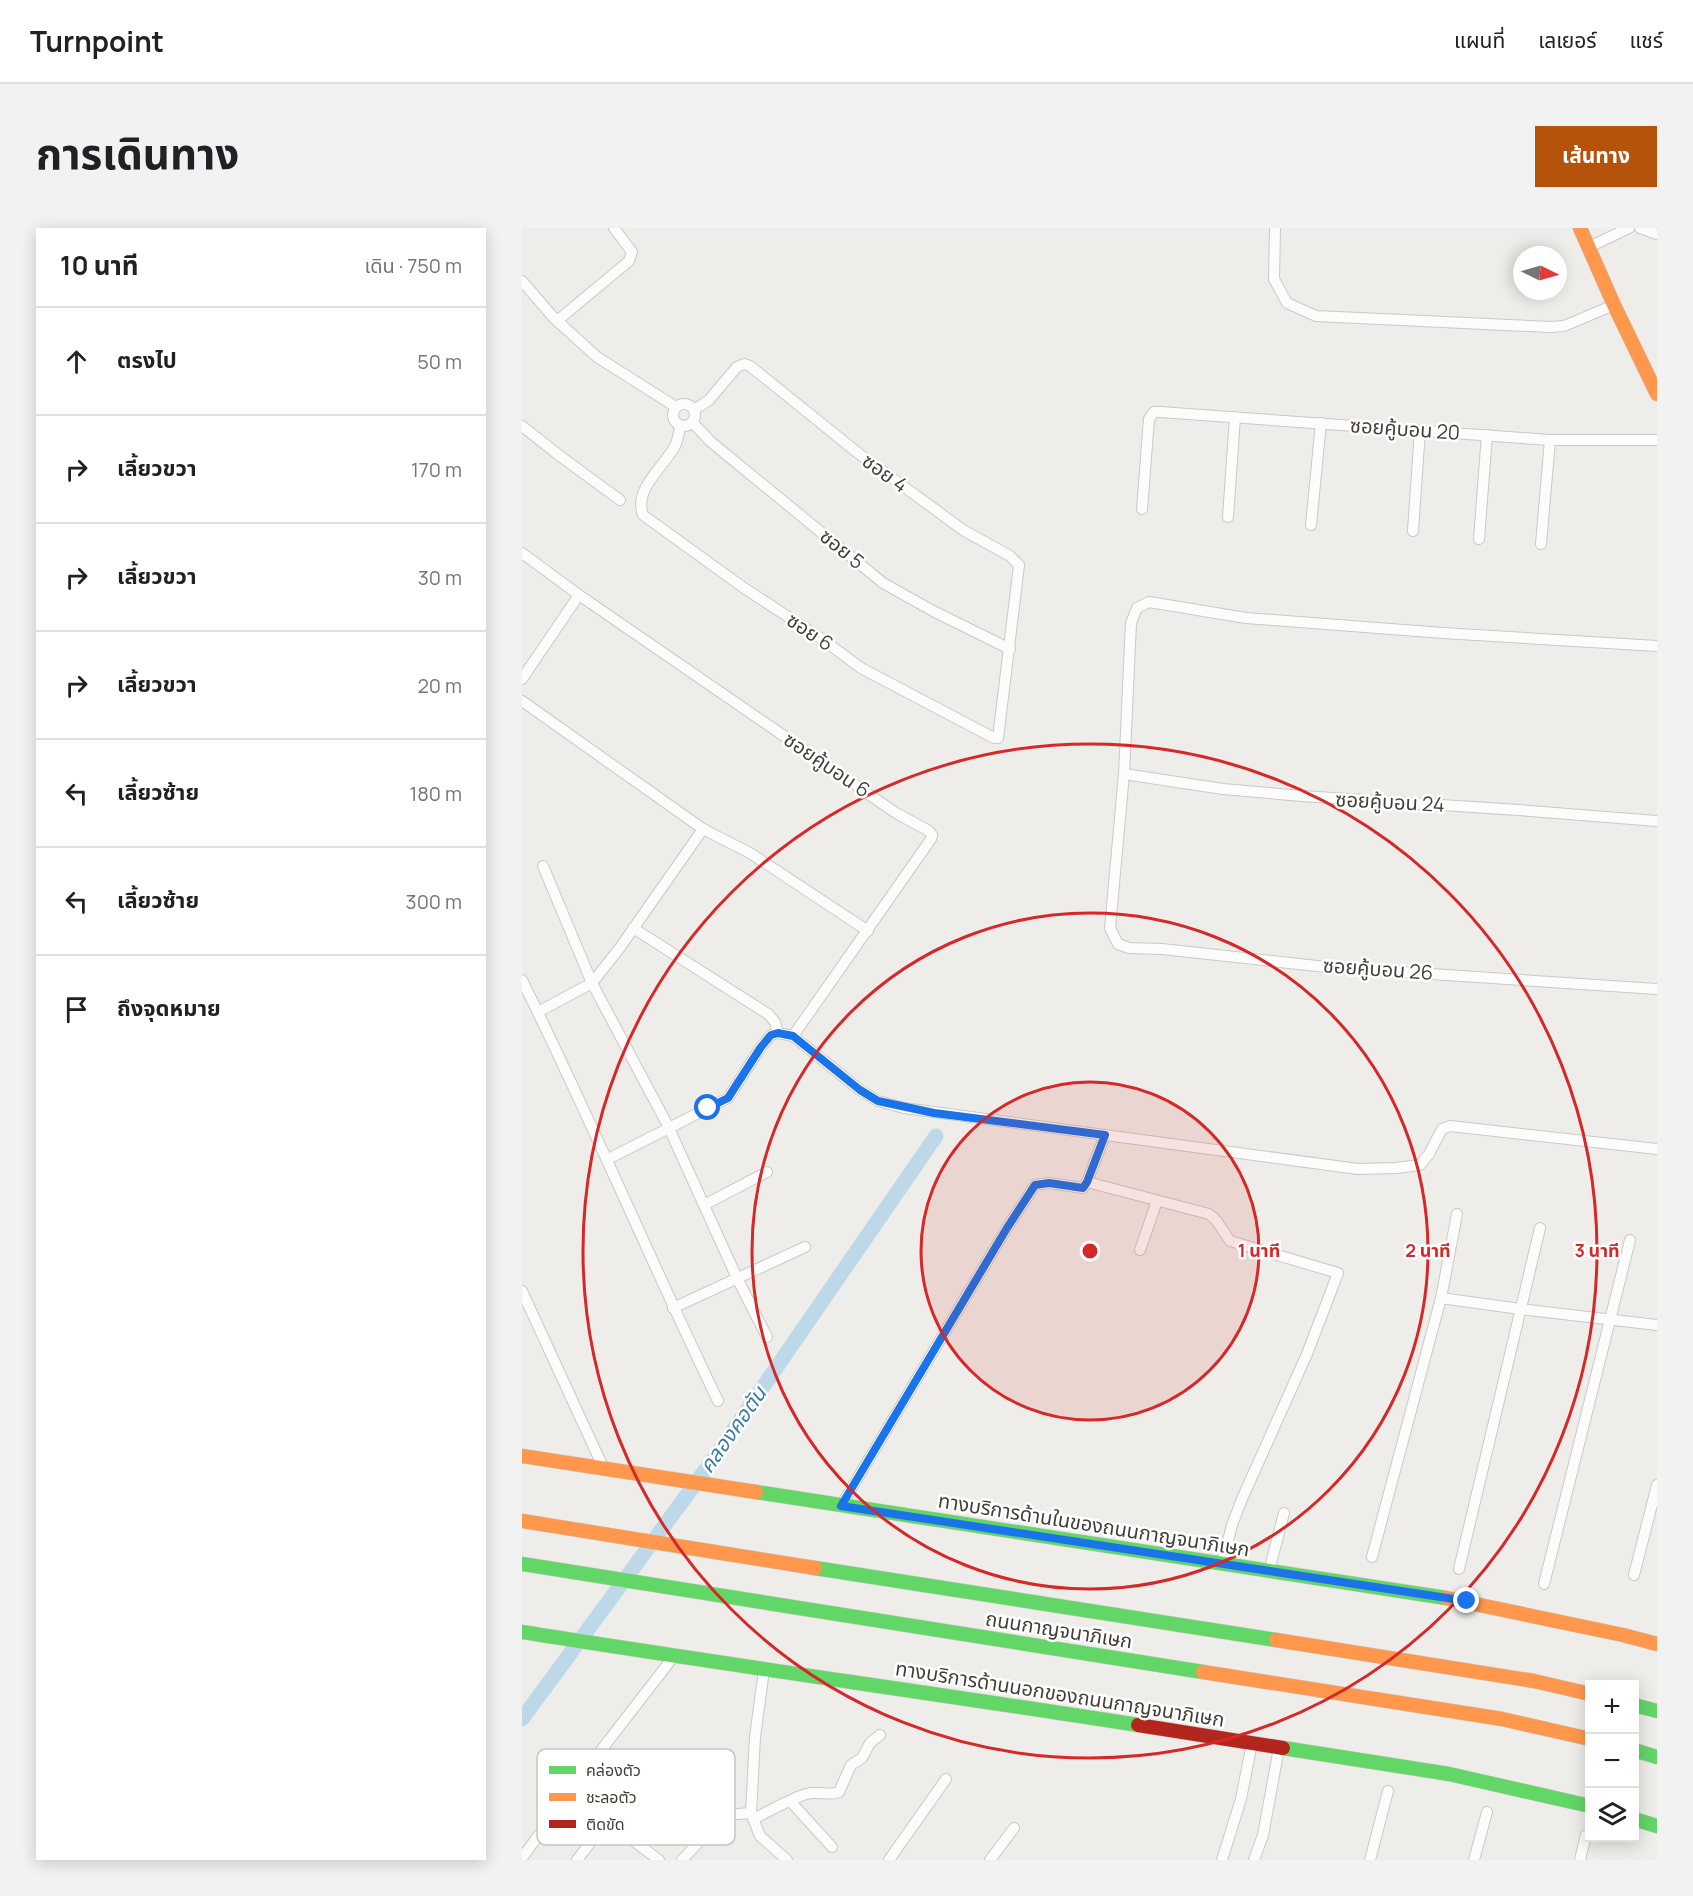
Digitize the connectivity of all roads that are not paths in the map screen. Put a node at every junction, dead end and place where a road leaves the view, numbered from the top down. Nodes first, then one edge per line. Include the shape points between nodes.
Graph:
1 (614, 228) edge
2 (1275, 228) edge
3 (1580, 228) edge
4 (1629, 228) edge
5 (1640, 228) edge
6 (1657, 234) edge
7 (1589, 247) junction
8 (522, 281) edge
9 (1614, 305) junction
10 (557, 321) junction
11 (1657, 394) edge
12 (676, 407) junction
13 (694, 410) junction
14 (1235, 417) junction
15 (1321, 423) junction
16 (686, 424) junction
17 (522, 426) edge
18 (1420, 430) junction
19 (1487, 435) junction
20 (1550, 440) junction
21 (1657, 440) edge
22 (620, 500) dead end
23 (1142, 509) dead end
24 (1228, 517) dead end
25 (1311, 525) dead end
26 (1413, 531) dead end
27 (1479, 539) dead end
28 (1541, 544) dead end
29 (522, 553) edge
30 (579, 595) junction
31 (1657, 646) edge
32 (1010, 649) junction
33 (522, 679) edge
34 (522, 701) edge
35 (1125, 774) junction
36 (1657, 821) edge
37 (703, 829) junction
38 (543, 866) dead end
39 (633, 928) junction
40 (868, 931) junction
41 (522, 981) edge
42 (592, 982) junction
43 (1657, 989) edge
44 (537, 1012) junction
45 (778, 1033) junction
46 (793, 1036) junction
47 (668, 1126) junction
48 (1105, 1135) junction
49 (1657, 1149) edge
50 (608, 1159) junction
51 (767, 1172) dead end
52 (1087, 1182) junction
53 (1157, 1201) junction
54 (704, 1205) junction
55 (1457, 1214) dead end
56 (1540, 1228) dead end
57 (1630, 1240) dead end
58 (805, 1247) dead end
59 (1140, 1250) dead end
60 (736, 1278) junction
61 (522, 1291) edge
62 (1441, 1298) junction
63 (673, 1308) junction
64 (1520, 1309) junction
65 (1610, 1321) junction
66 (1657, 1325) edge
67 (767, 1337) dead end
68 (718, 1401) dead end
69 (522, 1456) edge
70 (603, 1467) junction
71 (1657, 1485) edge
72 (841, 1506) junction
73 (1284, 1513) dead end
74 (522, 1521) edge
75 (1372, 1557) dead end
76 (522, 1564) edge
77 (1222, 1564) junction
78 (1459, 1569) dead end
79 (1269, 1571) junction
80 (1634, 1575) dead end
81 (1544, 1584) dead end
82 (522, 1632) edge
83 (1657, 1644) edge
84 (674, 1656) junction
85 (764, 1670) junction
86 (1585, 1693) edge
87 (1639, 1706) edge
88 (1657, 1711) edge
89 (880, 1735) dead end
90 (1585, 1738) edge
91 (1252, 1743) junction
92 (1279, 1748) junction
93 (602, 1749) edge
94 (1639, 1751) edge
95 (1657, 1757) edge
96 (946, 1779) dead end
97 (1388, 1791) dead end
98 (791, 1802) junction
99 (1585, 1805) edge
100 (1487, 1812) dead end
101 (735, 1815) edge
102 (752, 1816) junction
103 (1639, 1820) edge
104 (1657, 1826) edge
105 (1014, 1828) dead end
106 (537, 1838) edge
107 (1585, 1839) edge
108 (588, 1845) edge
109 (639, 1845) edge
110 (696, 1845) edge
111 (832, 1847) dead end
112 (522, 1858) edge
113 (577, 1860) edge
114 (659, 1860) edge
115 (682, 1860) edge
116 (787, 1860) edge
117 (889, 1860) edge
118 (990, 1860) edge
119 (1222, 1860) edge
120 (1254, 1860) edge
121 (1370, 1860) edge
122 (1474, 1860) edge
123 (1580, 1860) edge

1 - 10 street via 632,252 629,261
2 - 9 street via 1274,279 1287,303 1316,316 1550,327 1564,326
3 - 7 main road
4 - 7 street
5 - 6 street
7 - 9 main road
8 - 10 street
9 - 11 main road
10 - 12 street via 597,357
12 - 13 street via 689,405
12 - 16 street via 674,417
13 - 16 street via 695,417
13 - 32 street, ซอย 4 via 710,400 744,363 963,530 1010,556 1019,565
14 - 15 street, ซอยคู้บอน 20
14 - 23 street, ซอยคู้บอน 20 via 1154,412 1149,419
14 - 24 street
15 - 18 street, ซอยคู้บอน 20
15 - 25 street
16 - 32 street, ซอย 5 via 883,583
16 - 32 street, ซอย 6 via 639,504 643,515 744,588 861,668 994,738 1000,735
17 - 22 street
18 - 19 street, ซอยคู้บอน 20
18 - 26 street
19 - 20 street, ซอยคู้บอน 20
19 - 27 street
20 - 21 street, ซอยคู้บอน 20
20 - 28 street
29 - 30 street, ซอยคู้บอน 6
30 - 33 street
30 - 40 street, ซอยคู้บอน 6 via 896,813 929,831 932,839
31 - 35 street via 1246,618 1149,602 1137,608 1131,623
34 - 37 street
35 - 36 street, ซอยคู้บอน 24 via 1302,796
35 - 43 street, ซอยคู้บอน 26 via 1110,928 1118,944 1326,967
37 - 39 street
37 - 40 street via 750,853
38 - 42 street
39 - 42 street
39 - 45 street via 768,1014
40 - 46 street, ซอยคู้บอน 6
41 - 44 street
42 - 44 street
42 - 47 street
44 - 50 street
45 - 46 street
45 - 47 street via 761,1047 728,1098
46 - 48 street via 878,1101 934,1113
47 - 50 street
47 - 54 street
48 - 49 street via 1358,1169 1420,1165 1442,1129 1450,1126
48 - 52 street
50 - 63 street
51 - 54 street
52 - 53 street
52 - 72 street via 1083,1188 1035,1185
53 - 59 street
53 - 77 street via 1209,1214 1230,1241 1338,1273 1307,1354 1242,1499
54 - 60 street
55 - 62 street
56 - 64 street
57 - 65 street
58 - 60 street
60 - 63 street
60 - 67 street
61 - 70 street
62 - 64 street
62 - 75 street
63 - 68 street
64 - 65 street
64 - 78 street
65 - 66 street
65 - 81 street
69 - 70 main road, ทางบริการด้านในของถนนกาญจนาภิเษก
70 - 72 main road, ทางบริการด้านในของถนนกาญจนาภิเษก
71 - 80 street
72 - 77 main road, ทางบริการด้านในของถนนกาญจนาภิเษก
73 - 79 street
74 - 86 main road, ถนนกาญจนาภิเษก via 1252,1636
76 - 90 main road, ถนนกาญจนาภิเษก via 1502,1719
77 - 79 main road, ทางบริการด้านในของถนนกาญจนาภิเษก
79 - 83 main road, ทางบริการด้านในของถนนกาญจนาภิเษก via 1467,1601
82 - 84 main road, ทางบริการด้านนอกของถนนกาญจนาภิเษก
84 - 85 main road, ทางบริการด้านนอกของถนนกาญจนาภิเษก
84 - 93 street
85 - 91 main road, ทางบริการด้านนอกของถนนกาญจนาภิเษก
85 - 102 street via 755,1737
87 - 88 main road
89 - 98 street via 862,1758 851,1765 839,1792 806,1794
91 - 92 main road, ทางบริการด้านนอกของถนนกาญจนาภิเษก
91 - 119 street via 1241,1799
92 - 99 main road, ทางบริการด้านนอกของถนนกาญจนาภิเษก via 1449,1774
92 - 120 street via 1263,1835
94 - 95 main road
96 - 117 street
97 - 121 street
98 - 102 street
98 - 111 street
100 - 122 street
101 - 102 street
102 - 116 street via 760,1836
103 - 104 main road
105 - 118 street
106 - 112 street
107 - 123 street
108 - 113 street
109 - 114 street
110 - 115 street

